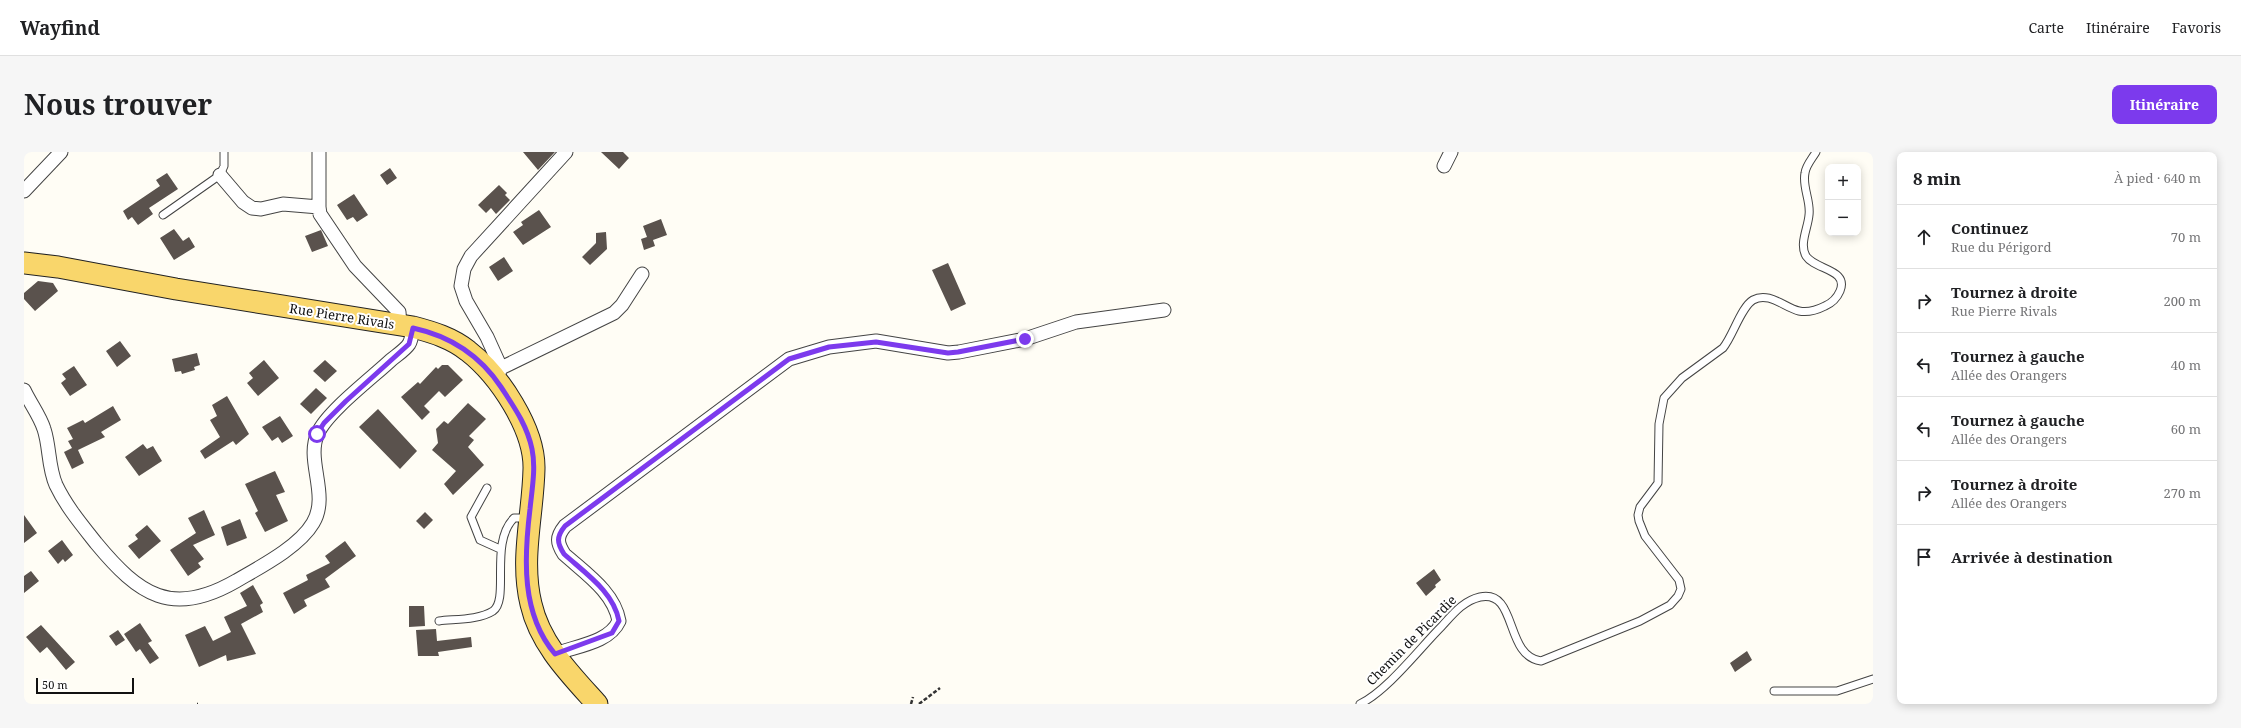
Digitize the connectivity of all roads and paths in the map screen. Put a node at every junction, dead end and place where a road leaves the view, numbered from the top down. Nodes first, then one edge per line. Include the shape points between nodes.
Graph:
1 (61, 152) edge
2 (224, 152) edge
3 (319, 152) edge
4 (566, 152) edge
5 (1451, 152) edge
6 (1816, 152) edge
7 (1444, 166) dead end
8 (220, 175) junction
9 (24, 191) edge
10 (319, 208) junction
11 (163, 215) dead end
12 (24, 254) edge
13 (24, 263) edge
14 (58, 267) junction
15 (642, 274) dead end
16 (1164, 310) dead end
17 (406, 326) junction
18 (499, 374) junction
19 (24, 390) edge
20 (487, 488) dead end
21 (529, 518) junction
22 (500, 549) junction
23 (439, 621) dead end
24 (555, 654) junction
25 (1873, 679) edge
26 (940, 688) dead end
27 (1774, 691) dead end
28 (913, 697) dead end
29 (597, 704) edge
30 (911, 704) edge
31 (920, 704) edge
32 (1360, 704) edge

1 - 9 street
2 - 8 lane via 224,166
3 - 10 street
4 - 18 street via 471,256 464,269 461,286 466,301 488,337
5 - 7 street
6 - 32 lane, Chemin de Picardie via 1805,173 1810,210 1804,251 1810,261 1839,277 1842,284 1837,297 1830,304 1809,311 1798,311 1768,298 1753,300 1745,308 1724,348 1670,388 1661,406 1658,483 1640,507 1638,522 1652,546 1679,580 1681,589 1675,601 1640,621 1541,661 1533,660 1524,654 1501,603 1488,597 1465,602 1378,692
8 - 10 street via 243,202 252,208 261,209 283,204
8 - 11 lane
10 - 17 street via 320,214 354,266 400,312
12 - 14 main road, Rue Pierre Rivals
13 - 14 main road, Rue Pierre Rivals
14 - 17 main road, Rue Pierre Rivals
15 - 18 street via 614,313
16 - 24 street via 1076,322 1025,339 958,352 948,353 876,342 829,347 789,359 559,533 559,546 564,554 605,593 617,610 619,621 612,633
17 - 18 main road, Rue Pierre Rivals via 437,334 468,350
17 - 19 street via 409,344 346,401 324,423 317,434 314,449 319,510 306,532 257,569 214,594 189,600 162,598 139,586 117,568 70,510 55,484 44,429
18 - 21 main road, Rue Pierre Rivals via 532,449 534,468
20 - 22 lane via 472,517 480,540
21 - 22 lane via 514,518 508,524
21 - 24 main road, Rue Pierre Rivals via 526,581 539,630
22 - 23 lane via 498,606 482,616
24 - 29 main road, Rue Pierre Rivals
25 - 27 lane via 1837,691
26 - 31 path
28 - 30 path

